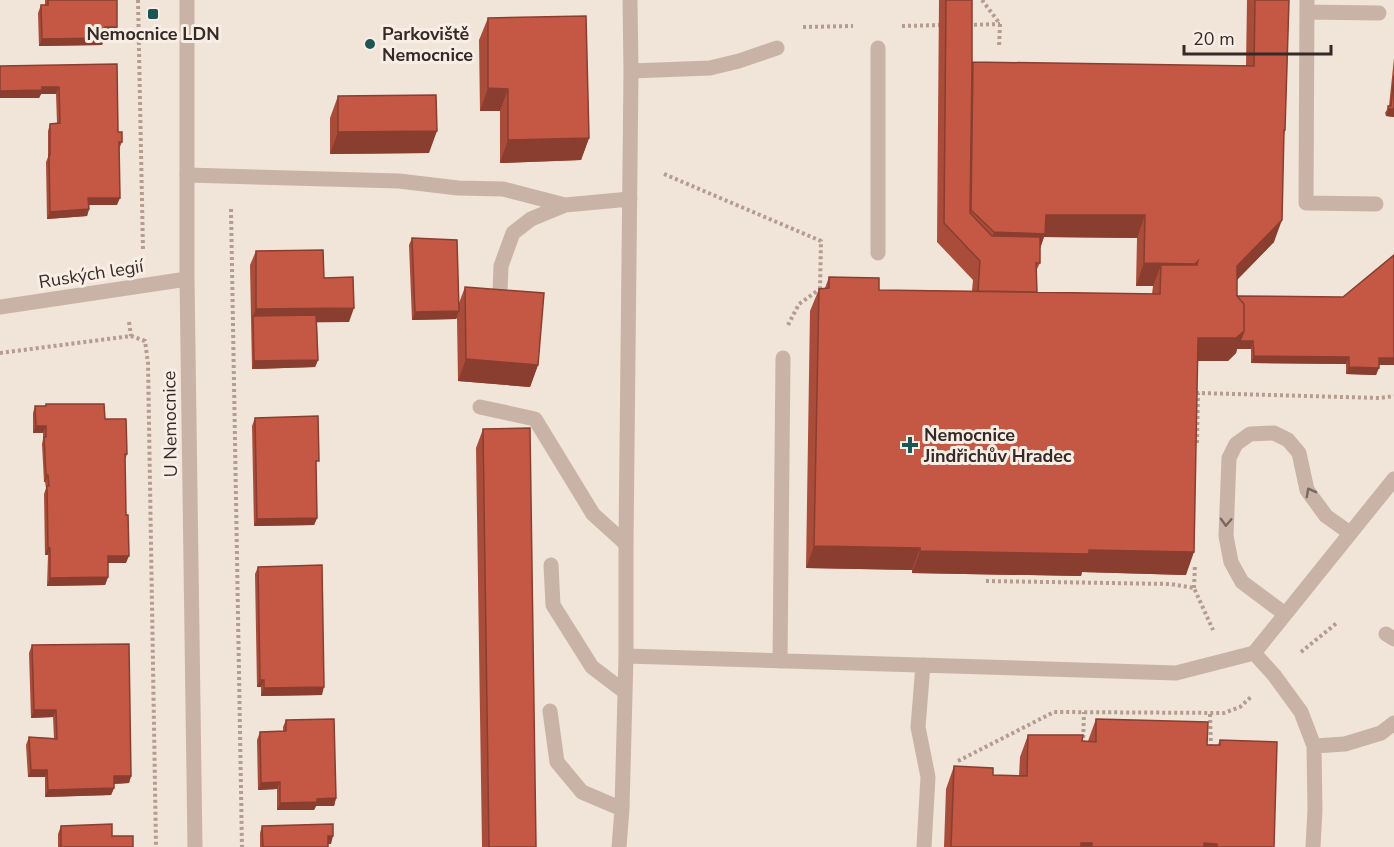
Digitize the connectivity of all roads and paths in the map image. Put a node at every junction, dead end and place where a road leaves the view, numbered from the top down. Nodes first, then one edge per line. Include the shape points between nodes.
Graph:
1 (138, 0) edge
2 (187, 0) edge
3 (630, 0) edge
4 (982, 0) edge
5 (1307, 6) edge
6 (1379, 13) dead end
7 (777, 48) dead end
8 (878, 48) dead end
9 (999, 48) dead end
10 (631, 71) junction
11 (631, 164) junction
12 (187, 175) junction
13 (230, 176) junction
14 (630, 199) junction
15 (1376, 204) dead end
16 (565, 205) junction
17 (878, 253) dead end
18 (143, 254) dead end
19 (187, 279) junction
20 (820, 289) junction
21 (832, 289) edge
22 (500, 292) edge
23 (0, 307) edge
24 (0, 353) edge
25 (783, 358) joint
26 (480, 407) dead end
27 (1394, 479) edge
28 (1350, 533) junction
29 (626, 544) junction
30 (551, 565) dead end
31 (986, 581) edge
32 (1285, 614) junction
33 (1338, 622) dead end
34 (1254, 653) junction
35 (1300, 653) dead end
36 (626, 656) junction
37 (780, 661) junction
38 (1227, 661) junction
39 (923, 665) junction
40 (1274, 675) junction
41 (625, 692) junction
42 (550, 711) dead end
43 (1084, 712) junction
44 (1210, 714) junction
45 (1394, 723) edge
46 (1314, 746) junction
47 (1082, 752) edge
48 (1211, 754) edge
49 (928, 777) junction
50 (621, 809) junction
51 (156, 847) edge
52 (195, 847) edge
53 (242, 847) edge
54 (619, 847) edge
55 (924, 847) edge
56 (1313, 847) edge

1 - 18 path
2 - 12 street, U Nemocnice
3 - 10 street
4 - 9 path via 1000,24
5 - 6 street
5 - 15 street via 1306,203
7 - 10 street via 710,68
8 - 17 street
10 - 11 street
11 - 14 street
11 - 20 path via 672,177 821,241
12 - 13 street
12 - 19 street, U Nemocnice
13 - 16 street via 399,181 503,189
13 - 53 path
14 - 16 street
14 - 29 street
16 - 22 street via 531,219 513,233 501,266
19 - 23 street, Ruských legií
19 - 52 street, U Nemocnice
20 - 21 path
20 - 25 path via 799,304 786,329
24 - 51 path via 131,336 145,341
25 - 37 street
26 - 29 street via 535,419 593,514
27 - 28 street
28 - 32 street
28 -> 32 street via 1326,516 1307,490 1299,453 1288,440 1274,433 1250,434 1236,444 1229,458 1226,536 1231,562 1242,582
29 - 36 street
30 - 41 street via 553,605 592,667
31 - 38 path via 1171,584 1194,588
32 - 34 street
33 - 35 path
34 - 38 street
34 - 40 street
36 - 37 street
36 - 41 street
37 - 39 street
38 - 39 street via 1176,673
39 - 49 street via 918,727
40 - 44 path via 1240,707
40 - 46 street via 1301,711
41 - 50 street
42 - 50 street via 557,762 582,792
43 - 44 path
43 - 47 path
43 - 49 path via 1054,712
44 - 48 path
45 - 46 street via 1382,733 1346,744
46 - 56 street
49 - 55 street
50 - 54 street

